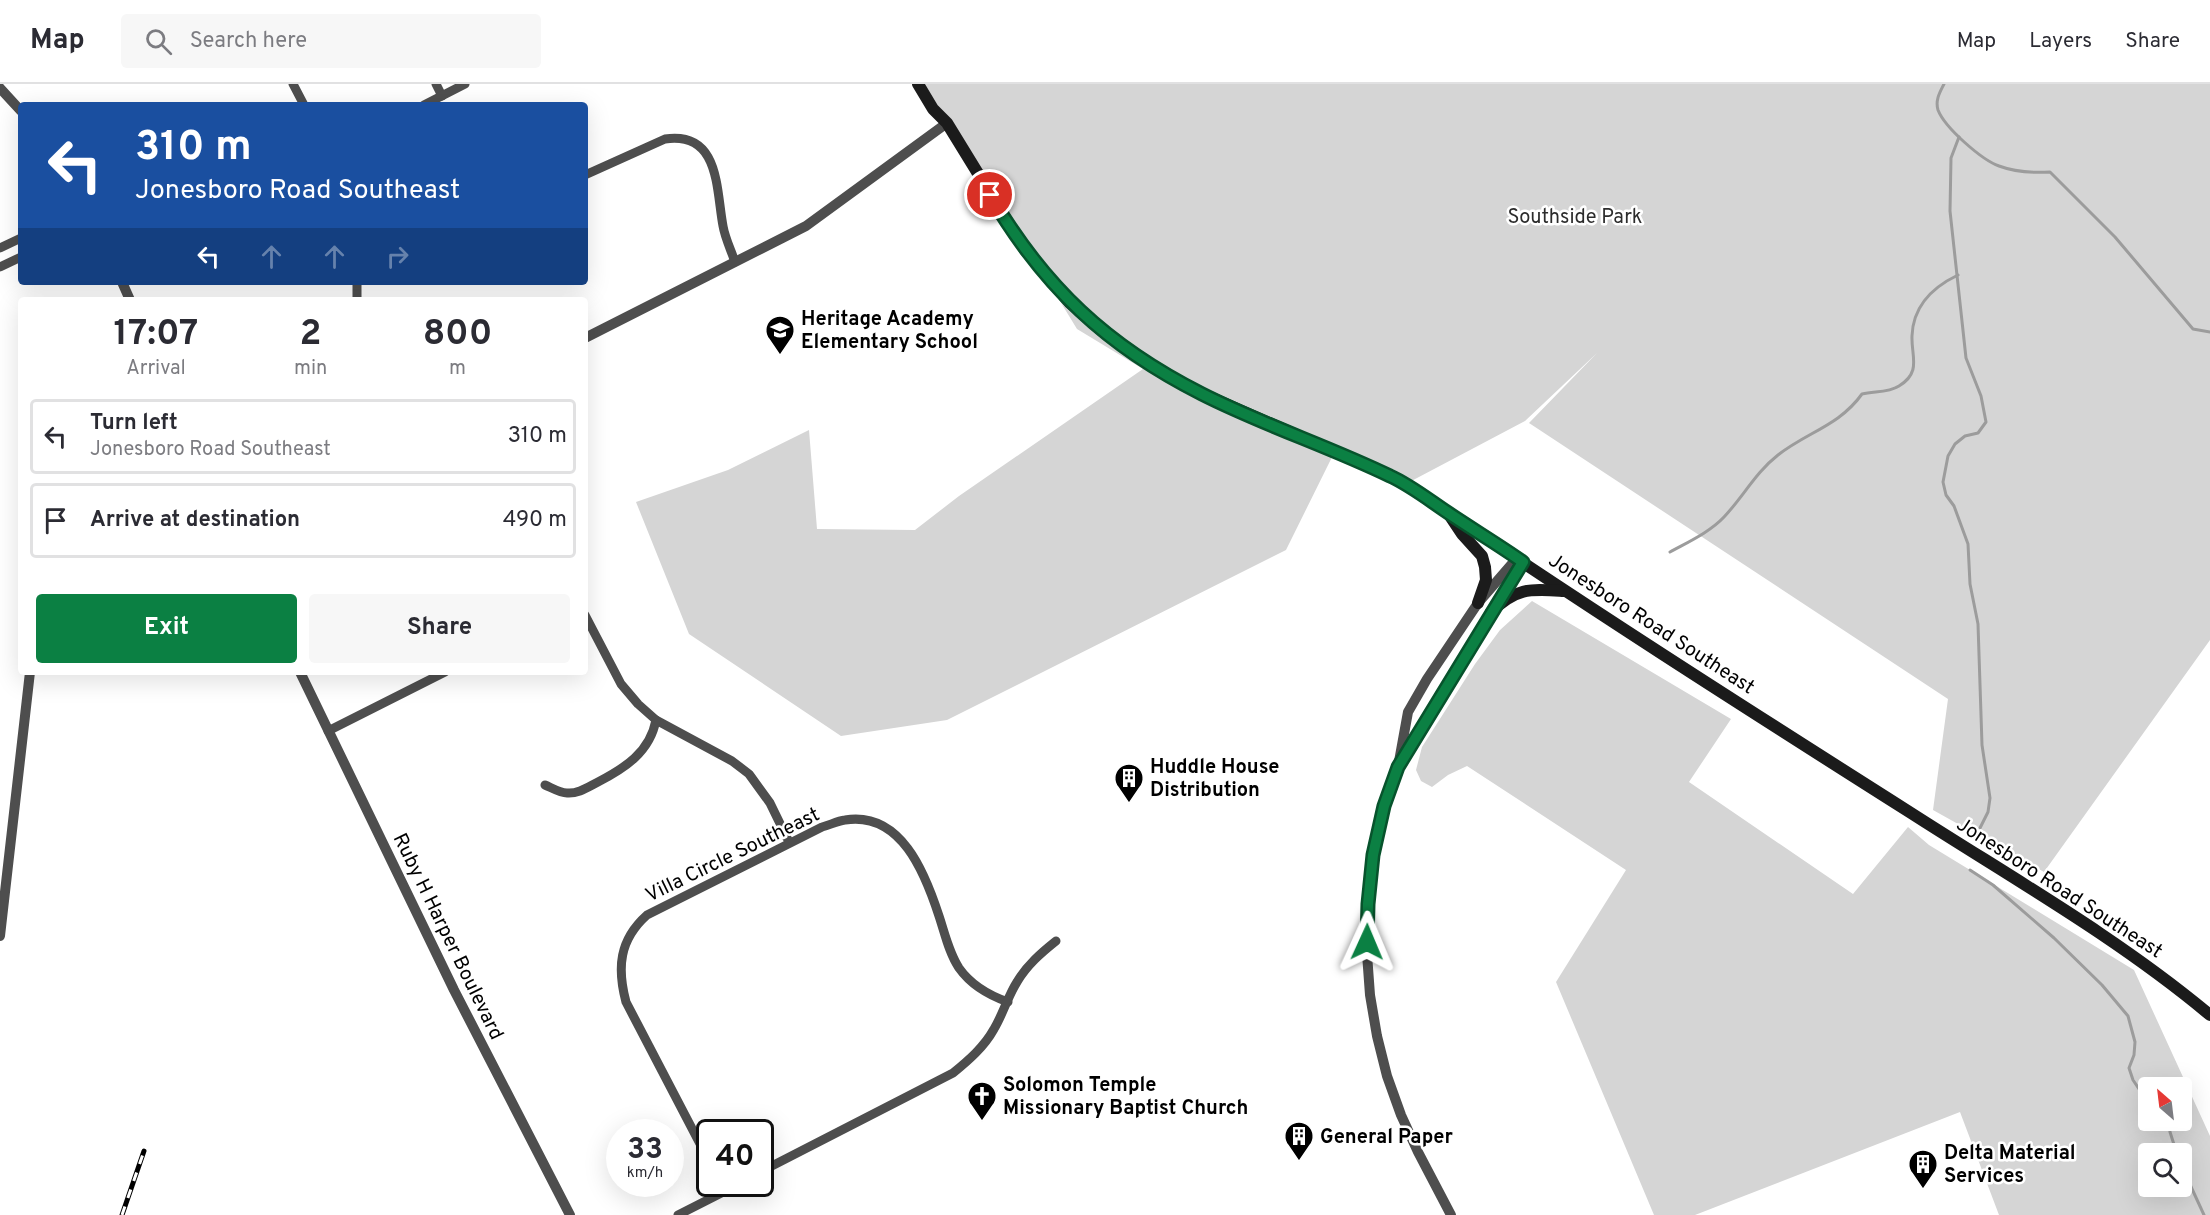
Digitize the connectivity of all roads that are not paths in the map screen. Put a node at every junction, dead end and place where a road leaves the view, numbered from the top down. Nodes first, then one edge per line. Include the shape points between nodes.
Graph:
1 (293, 84) edge
2 (436, 84) edge
3 (465, 84) edge
4 (918, 84) edge
5 (0, 88) edge
6 (442, 96) junction
7 (302, 102) edge
8 (430, 102) edge
9 (18, 108) edge
10 (947, 123) junction
11 (588, 174) edge
12 (18, 239) edge
13 (0, 248) edge
14 (18, 258) edge
15 (735, 262) junction
16 (0, 267) edge
17 (588, 336) edge
18 (1448, 513) junction
19 (1520, 560) junction
20 (1567, 591) junction
21 (1478, 603) junction
22 (1491, 612) junction
23 (588, 621) edge
24 (1453, 640) junction
25 (1468, 650) junction
26 (30, 675) edge
27 (301, 675) edge
28 (439, 675) edge
29 (656, 720) junction
30 (328, 731) junction
31 (1398, 767) junction
32 (545, 785) dead end
33 (789, 842) junction
34 (0, 935) edge
35 (1056, 941) dead end
36 (1008, 1002) junction
37 (2210, 1015) edge
38 (696, 1136) edge
39 (774, 1165) edge
40 (706, 1197) edge
41 (570, 1215) edge
42 (678, 1215) edge
43 (1451, 1215) edge

1 - 7 street
2 - 6 street
3 - 6 street
4 - 10 main road, Jonesboro Road Southeast
5 - 9 street
6 - 8 street
10 - 15 street via 819,218
10 - 18 main road, Jonesboro Road Southeast via 1025,250 1070,303 1102,331 1203,394 1392,477
11 - 15 street via 665,139 678,137 696,144 710,158 723,228
12 - 13 street
14 - 16 street
15 - 17 street
18 - 19 main road, Jonesboro Road Southeast
18 - 21 main road via 1482,556 1486,580
19 - 20 main road, Jonesboro Road Southeast
19 - 21 street
19 - 22 street
20 - 22 main road via 1526,590 1507,597
20 - 37 main road, Jonesboro Road Southeast via 2042,895 2116,944
21 - 24 street
22 - 25 street
23 - 29 street via 621,684
24 - 25 street
24 - 31 street via 1408,712
25 - 31 street
26 - 34 street
27 - 30 street, Ruby H Harper Boulevard
28 - 30 street
29 - 32 street via 647,743 618,772 581,791 566,794
29 - 33 street via 749,774 770,803
30 - 41 street, Ruby H Harper Boulevard via 454,990
31 - 43 street via 1373,855 1368,904 1370,995 1387,1076 1401,1115
33 - 36 street, Villa Circle Southeast via 845,820 876,822 892,831 918,864 959,968 980,989
33 - 38 street, Villa Circle Southeast via 647,915 631,933 621,959 620,981 626,1002
35 - 36 street via 1026,970
36 - 39 street via 984,1044 953,1073
40 - 42 street

